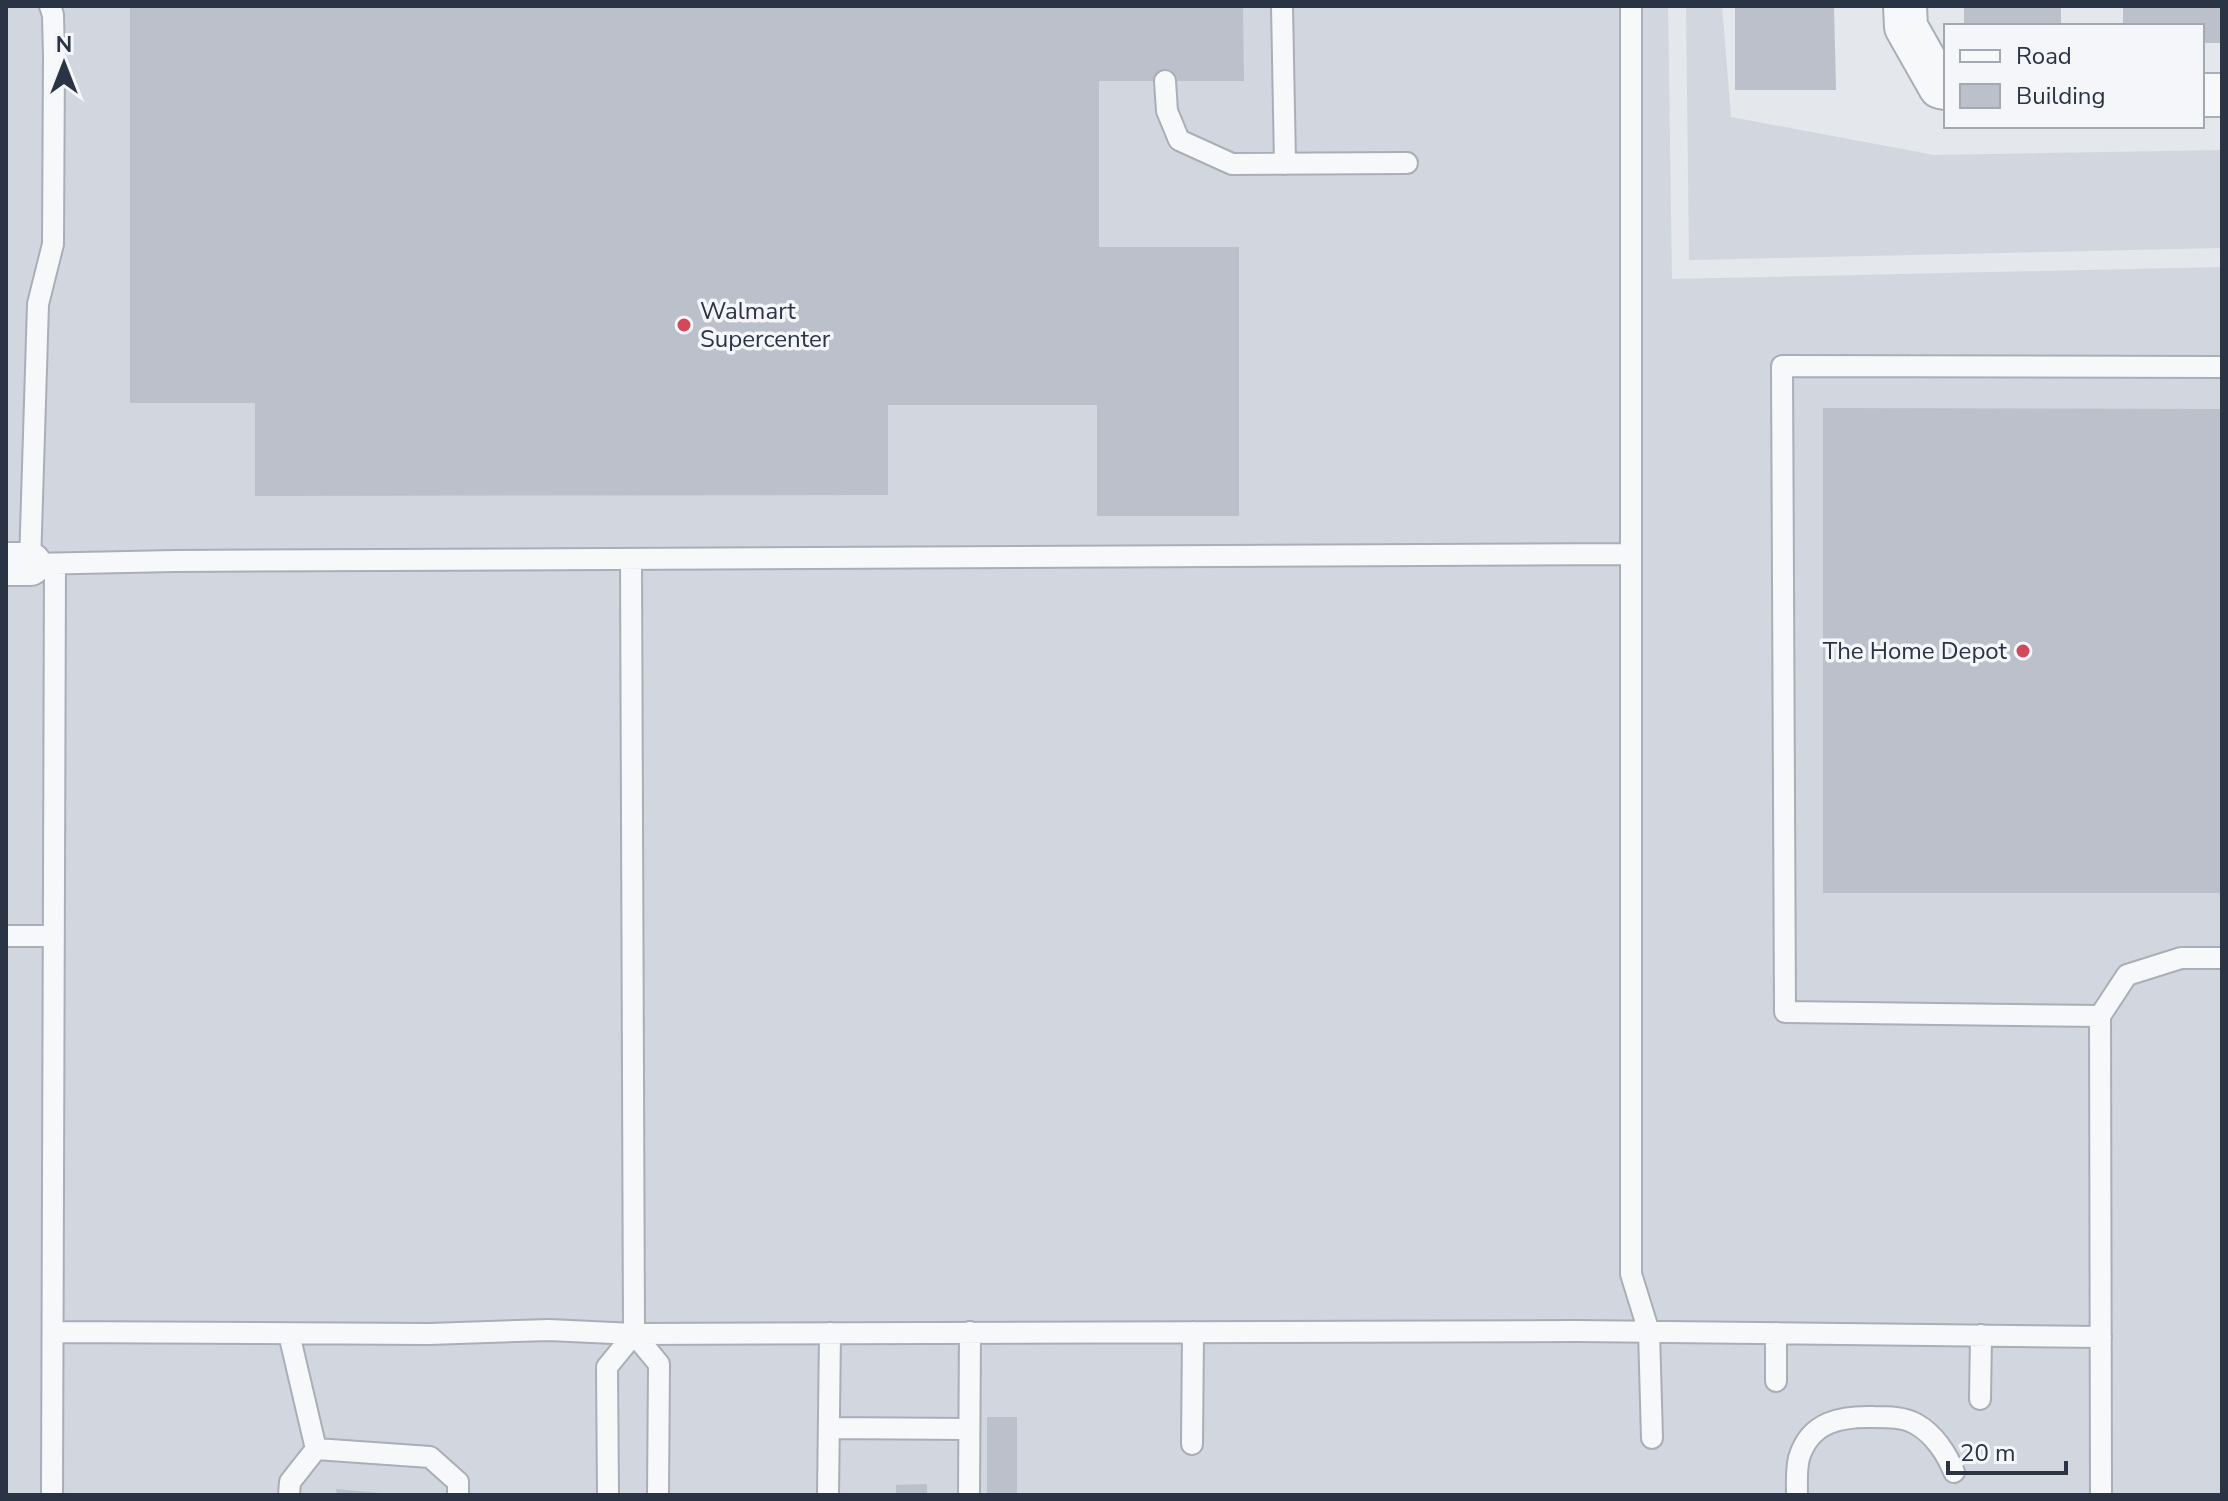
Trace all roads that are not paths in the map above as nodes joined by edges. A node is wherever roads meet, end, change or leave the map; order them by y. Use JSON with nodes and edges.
{"nodes":[{"id":1,"x":50,"y":6,"type":"edge"},
{"id":2,"x":1282,"y":6,"type":"edge"},
{"id":3,"x":1631,"y":6,"type":"edge"},
{"id":4,"x":1905,"y":6,"type":"edge"},
{"id":5,"x":1165,"y":81,"type":"dead end"},
{"id":6,"x":1944,"y":88,"type":"edge"},
{"id":7,"x":1407,"y":163,"type":"dead end"},
{"id":8,"x":1285,"y":164,"type":"junction"},
{"id":9,"x":2222,"y":367,"type":"edge"},
{"id":10,"x":1631,"y":554,"type":"junction"},
{"id":11,"x":631,"y":559,"type":"junction"},
{"id":12,"x":30,"y":564,"type":"edge"},
{"id":13,"x":6,"y":936,"type":"edge"},
{"id":14,"x":54,"y":936,"type":"junction"},
{"id":15,"x":2222,"y":958,"type":"edge"},
{"id":16,"x":2100,"y":1016,"type":"junction"},
{"id":17,"x":53,"y":1332,"type":"junction"},
{"id":18,"x":970,"y":1332,"type":"junction"},
{"id":19,"x":1193,"y":1332,"type":"junction"},
{"id":20,"x":1649,"y":1332,"type":"junction"},
{"id":21,"x":830,"y":1333,"type":"junction"},
{"id":22,"x":1776,"y":1333,"type":"junction"},
{"id":23,"x":289,"y":1334,"type":"junction"},
{"id":24,"x":634,"y":1334,"type":"junction"},
{"id":25,"x":1981,"y":1335,"type":"junction"},
{"id":26,"x":2101,"y":1337,"type":"junction"},
{"id":27,"x":1776,"y":1381,"type":"dead end"},
{"id":28,"x":1980,"y":1399,"type":"dead end"},
{"id":29,"x":829,"y":1428,"type":"junction"},
{"id":30,"x":969,"y":1429,"type":"junction"},
{"id":31,"x":1652,"y":1438,"type":"dead end"},
{"id":32,"x":1192,"y":1444,"type":"dead end"},
{"id":33,"x":316,"y":1449,"type":"junction"},
{"id":34,"x":1954,"y":1472,"type":"dead end"},
{"id":35,"x":52,"y":1495,"type":"edge"},
{"id":36,"x":289,"y":1495,"type":"edge"},
{"id":37,"x":458,"y":1495,"type":"edge"},
{"id":38,"x":608,"y":1495,"type":"edge"},
{"id":39,"x":658,"y":1495,"type":"edge"},
{"id":40,"x":828,"y":1495,"type":"edge"},
{"id":41,"x":969,"y":1495,"type":"edge"},
{"id":42,"x":1797,"y":1495,"type":"edge"},
{"id":43,"x":2101,"y":1495,"type":"edge"}],
"edges":[{"from":1,"to":12,"type":"lane"},
{"from":2,"to":8,"type":"lane"},
{"from":3,"to":10,"type":"lane"},
{"from":4,"to":6,"type":"street"},
{"from":5,"to":8,"type":"lane"},
{"from":7,"to":8,"type":"lane"},
{"from":9,"to":16,"type":"lane"},
{"from":10,"to":11,"type":"lane"},
{"from":10,"to":20,"type":"lane"},
{"from":11,"to":12,"type":"lane"},
{"from":11,"to":24,"type":"lane"},
{"from":12,"to":14,"type":"lane"},
{"from":13,"to":14,"type":"lane"},
{"from":14,"to":17,"type":"lane"},
{"from":15,"to":16,"type":"lane"},
{"from":16,"to":26,"type":"lane"},
{"from":17,"to":23,"type":"lane"},
{"from":17,"to":35,"type":"lane"},
{"from":18,"to":19,"type":"lane"},
{"from":18,"to":21,"type":"lane"},
{"from":18,"to":30,"type":"lane"},
{"from":19,"to":20,"type":"lane"},
{"from":19,"to":32,"type":"lane"},
{"from":20,"to":22,"type":"lane"},
{"from":20,"to":31,"type":"lane"},
{"from":21,"to":24,"type":"lane"},
{"from":21,"to":29,"type":"lane"},
{"from":22,"to":25,"type":"lane"},
{"from":22,"to":27,"type":"lane"},
{"from":23,"to":24,"type":"lane"},
{"from":23,"to":33,"type":"lane"},
{"from":24,"to":38,"type":"lane"},
{"from":24,"to":39,"type":"lane"},
{"from":25,"to":26,"type":"lane"},
{"from":25,"to":28,"type":"lane"},
{"from":26,"to":43,"type":"lane"},
{"from":29,"to":30,"type":"lane"},
{"from":29,"to":40,"type":"lane"},
{"from":30,"to":41,"type":"lane"},
{"from":33,"to":36,"type":"lane"},
{"from":33,"to":37,"type":"lane"},
{"from":34,"to":42,"type":"lane"}]}
